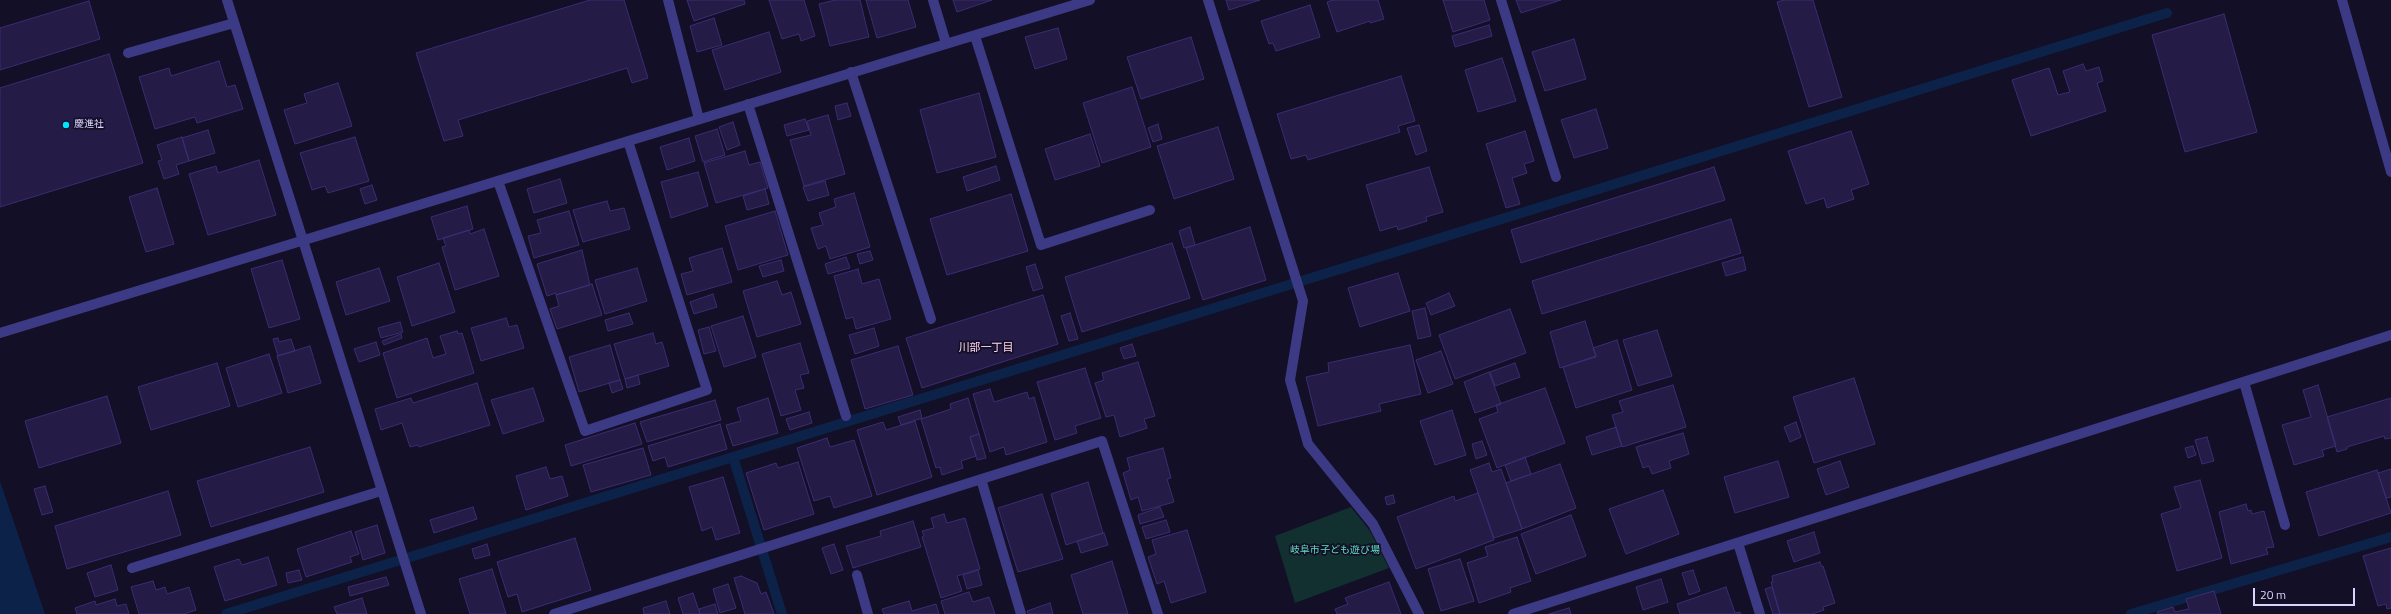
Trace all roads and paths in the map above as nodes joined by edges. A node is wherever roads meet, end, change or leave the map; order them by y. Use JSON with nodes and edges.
{"nodes":[{"id":1,"x":227,"y":0,"type":"edge"},
{"id":2,"x":668,"y":0,"type":"edge"},
{"id":3,"x":933,"y":0,"type":"edge"},
{"id":4,"x":1090,"y":0,"type":"edge"},
{"id":5,"x":1208,"y":0,"type":"edge"},
{"id":6,"x":1501,"y":0,"type":"edge"},
{"id":7,"x":2342,"y":0,"type":"edge"},
{"id":8,"x":234,"y":23,"type":"junction"},
{"id":9,"x":975,"y":36,"type":"junction"},
{"id":10,"x":946,"y":43,"type":"junction"},
{"id":11,"x":128,"y":53,"type":"dead end"},
{"id":12,"x":851,"y":72,"type":"junction"},
{"id":13,"x":748,"y":104,"type":"junction"},
{"id":14,"x":699,"y":120,"type":"junction"},
{"id":15,"x":628,"y":141,"type":"junction"},
{"id":16,"x":2391,"y":172,"type":"edge"},
{"id":17,"x":1556,"y":177,"type":"dead end"},
{"id":18,"x":498,"y":181,"type":"junction"},
{"id":19,"x":1150,"y":210,"type":"dead end"},
{"id":20,"x":304,"y":239,"type":"junction"},
{"id":21,"x":931,"y":319,"type":"dead end"},
{"id":22,"x":0,"y":333,"type":"edge"},
{"id":23,"x":2391,"y":335,"type":"edge"},
{"id":24,"x":2244,"y":382,"type":"junction"},
{"id":25,"x":846,"y":416,"type":"dead end"},
{"id":26,"x":981,"y":479,"type":"junction"},
{"id":27,"x":381,"y":490,"type":"junction"},
{"id":28,"x":2285,"y":525,"type":"dead end"},
{"id":29,"x":1738,"y":543,"type":"junction"},
{"id":30,"x":132,"y":568,"type":"dead end"},
{"id":31,"x":857,"y":575,"type":"dead end"},
{"id":32,"x":421,"y":614,"type":"edge"},
{"id":33,"x":554,"y":614,"type":"edge"},
{"id":34,"x":868,"y":614,"type":"edge"},
{"id":35,"x":1021,"y":614,"type":"edge"},
{"id":36,"x":1158,"y":614,"type":"edge"},
{"id":37,"x":1419,"y":614,"type":"edge"},
{"id":38,"x":1513,"y":614,"type":"edge"},
{"id":39,"x":1760,"y":614,"type":"edge"}],
"edges":[{"from":1,"to":8,"type":"street"},
{"from":2,"to":14,"type":"street"},
{"from":3,"to":10,"type":"street"},
{"from":4,"to":9,"type":"street"},
{"from":5,"to":37,"type":"street"},
{"from":6,"to":17,"type":"street"},
{"from":7,"to":16,"type":"street"},
{"from":8,"to":11,"type":"street"},
{"from":8,"to":20,"type":"street"},
{"from":9,"to":10,"type":"street"},
{"from":9,"to":19,"type":"street"},
{"from":10,"to":12,"type":"street"},
{"from":12,"to":13,"type":"street"},
{"from":12,"to":21,"type":"street"},
{"from":13,"to":14,"type":"street"},
{"from":13,"to":25,"type":"street"},
{"from":14,"to":15,"type":"street"},
{"from":15,"to":18,"type":"street"},
{"from":15,"to":18,"type":"street"},
{"from":18,"to":20,"type":"street"},
{"from":20,"to":22,"type":"street"},
{"from":20,"to":27,"type":"street"},
{"from":23,"to":24,"type":"street"},
{"from":24,"to":28,"type":"street"},
{"from":24,"to":29,"type":"street"},
{"from":26,"to":33,"type":"street"},
{"from":26,"to":35,"type":"street"},
{"from":26,"to":36,"type":"street"},
{"from":27,"to":30,"type":"street"},
{"from":27,"to":32,"type":"street"},
{"from":29,"to":38,"type":"street"},
{"from":29,"to":39,"type":"street"},
{"from":31,"to":34,"type":"street"}]}
